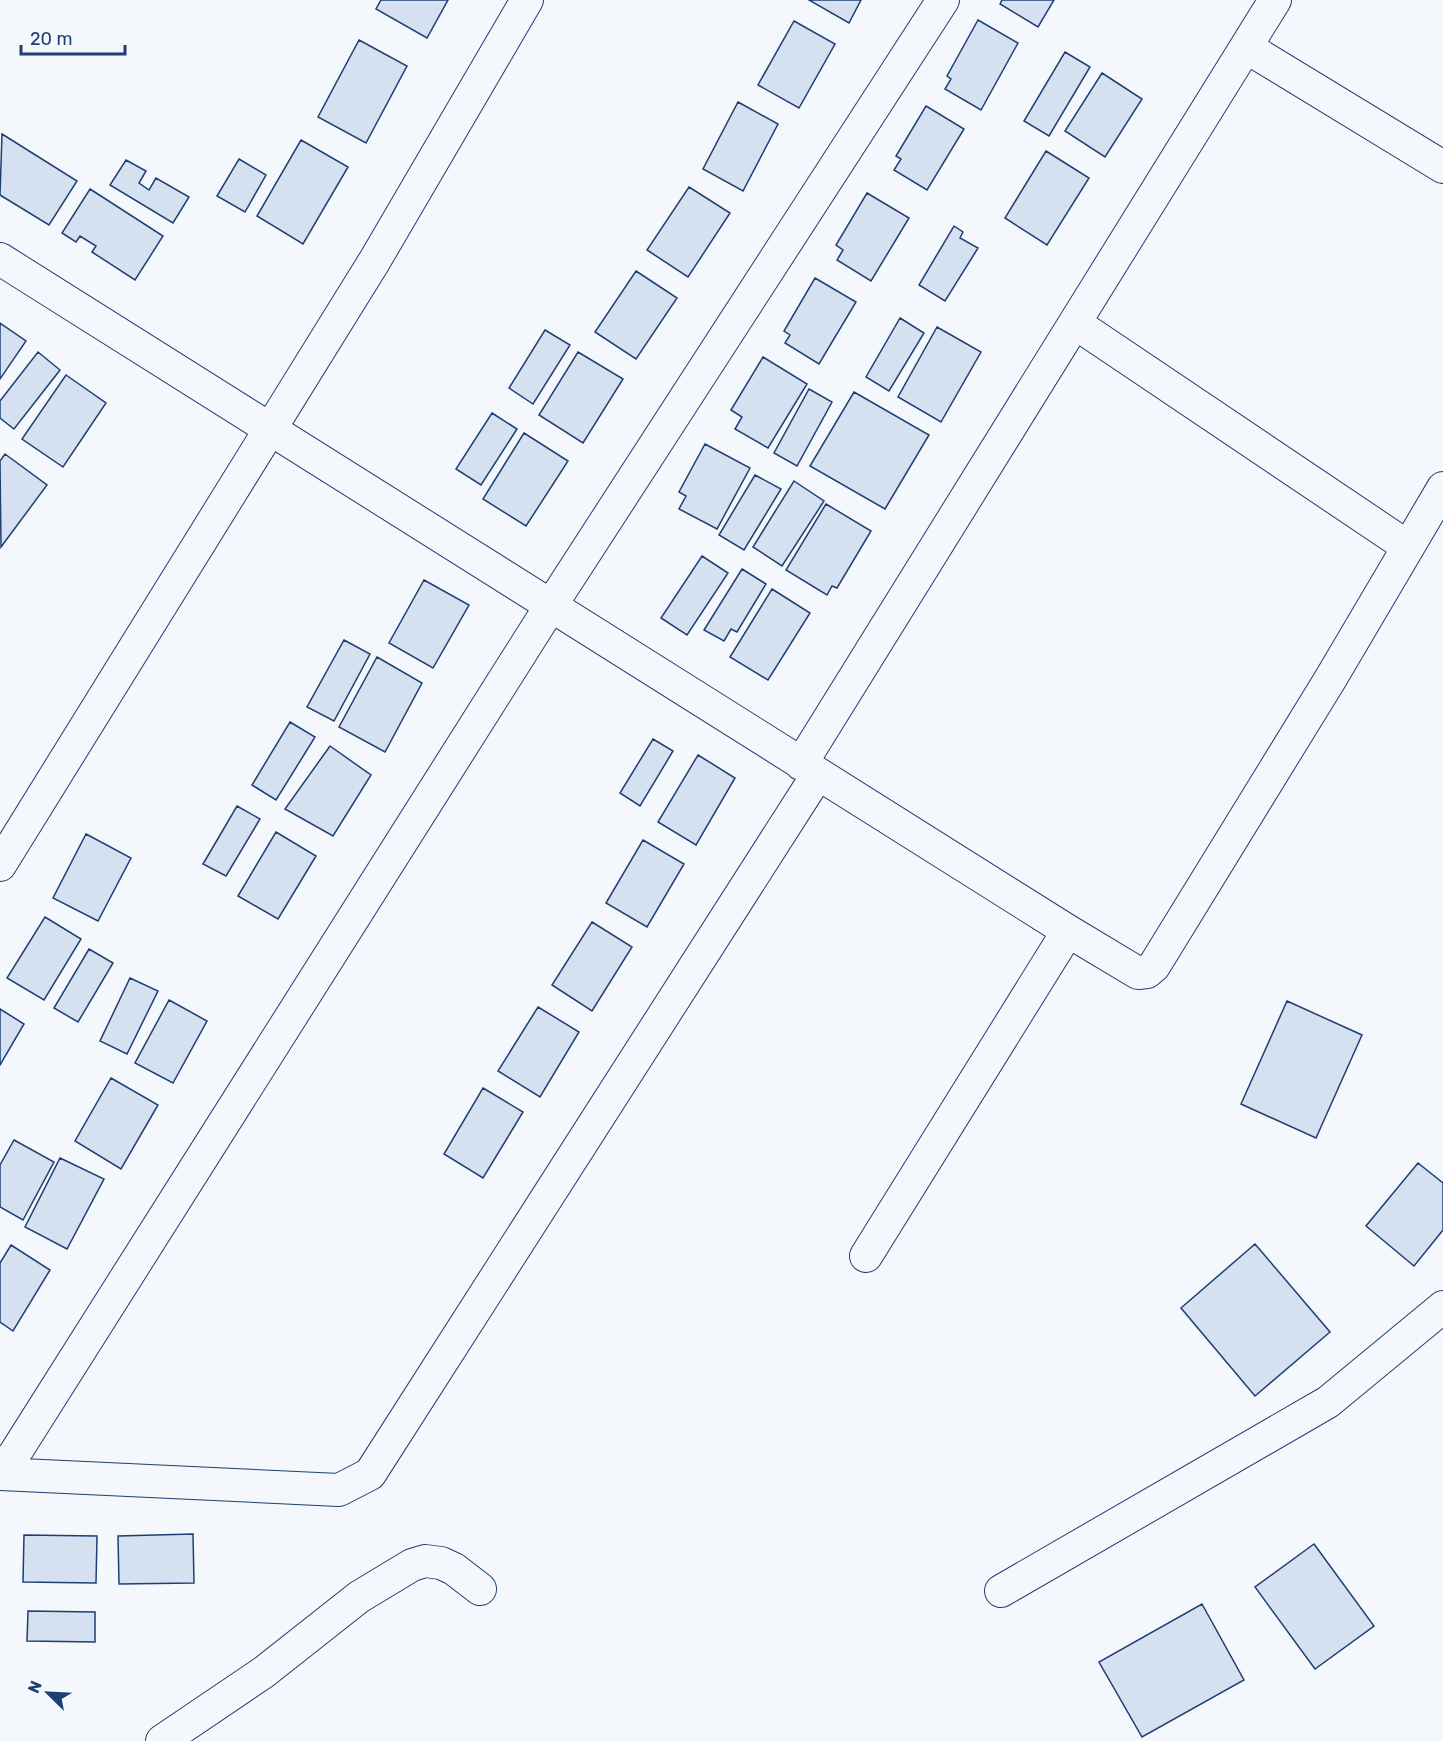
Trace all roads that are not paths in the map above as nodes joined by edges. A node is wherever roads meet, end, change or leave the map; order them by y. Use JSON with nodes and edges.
{"nodes":[{"id":1,"x":527,"y":0,"type":"edge"},
{"id":2,"x":943,"y":0,"type":"edge"},
{"id":3,"x":1275,"y":0,"type":"edge"},
{"id":4,"x":1246,"y":47,"type":"junction"},
{"id":5,"x":1443,"y":167,"type":"edge"},
{"id":6,"x":0,"y":259,"type":"edge"},
{"id":7,"x":1075,"y":323,"type":"junction"},
{"id":8,"x":270,"y":431,"type":"junction"},
{"id":9,"x":1443,"y":488,"type":"edge"},
{"id":10,"x":1408,"y":548,"type":"junction"},
{"id":11,"x":550,"y":606,"type":"junction"},
{"id":12,"x":810,"y":769,"type":"junction"},
{"id":13,"x":0,"y":865,"type":"edge"},
{"id":14,"x":1068,"y":931,"type":"junction"},
{"id":15,"x":866,"y":1256,"type":"dead end"},
{"id":16,"x":1443,"y":1307,"type":"edge"},
{"id":17,"x":0,"y":1472,"type":"edge"},
{"id":18,"x":480,"y":1589,"type":"dead end"},
{"id":19,"x":1001,"y":1591,"type":"dead end"},
{"id":20,"x":162,"y":1741,"type":"edge"}],
"edges":[{"from":1,"to":8,"type":"street"},
{"from":2,"to":11,"type":"street"},
{"from":3,"to":4,"type":"street"},
{"from":4,"to":5,"type":"street"},
{"from":4,"to":7,"type":"street"},
{"from":6,"to":8,"type":"street"},
{"from":7,"to":10,"type":"street"},
{"from":7,"to":12,"type":"street"},
{"from":8,"to":11,"type":"street"},
{"from":8,"to":13,"type":"street"},
{"from":9,"to":10,"type":"street"},
{"from":10,"to":14,"type":"street"},
{"from":11,"to":12,"type":"street"},
{"from":11,"to":17,"type":"street"},
{"from":12,"to":14,"type":"street"},
{"from":12,"to":17,"type":"street"},
{"from":14,"to":15,"type":"street"},
{"from":16,"to":19,"type":"street"},
{"from":18,"to":20,"type":"street"}]}
